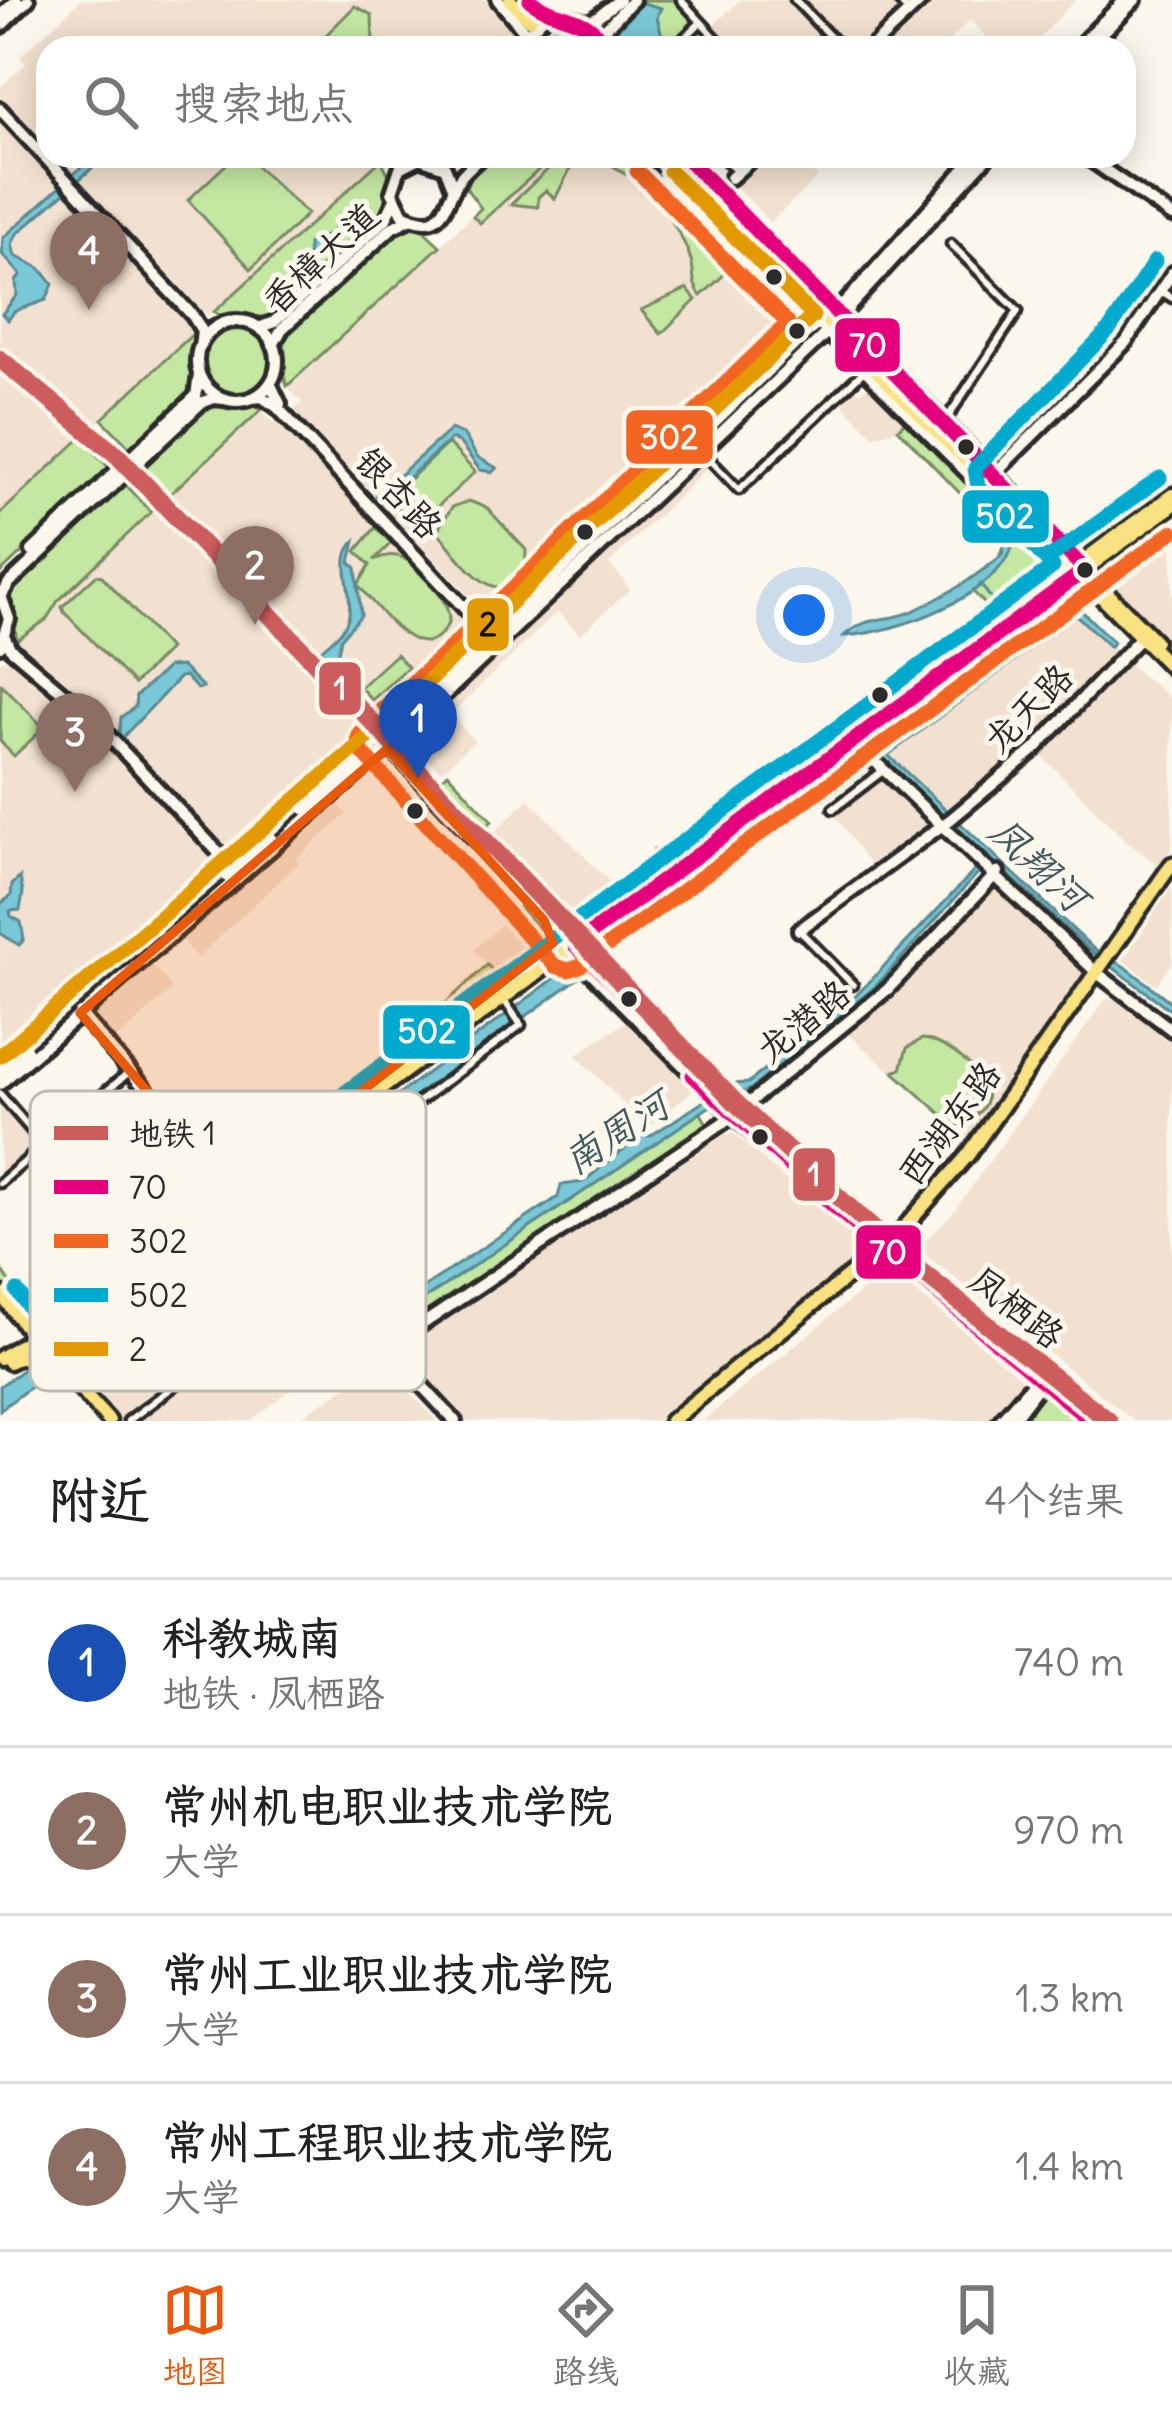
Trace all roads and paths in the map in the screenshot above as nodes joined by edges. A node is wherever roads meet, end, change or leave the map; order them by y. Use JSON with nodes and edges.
{"nodes":[{"id":1,"x":19,"y":0,"type":"edge"},
{"id":2,"x":499,"y":0,"type":"edge"},
{"id":3,"x":510,"y":0,"type":"edge"},
{"id":4,"x":527,"y":0,"type":"edge"},
{"id":5,"x":619,"y":0,"type":"edge"},
{"id":6,"x":633,"y":0,"type":"edge"},
{"id":7,"x":681,"y":0,"type":"edge"},
{"id":8,"x":796,"y":0,"type":"edge"},
{"id":9,"x":898,"y":0,"type":"edge"},
{"id":10,"x":922,"y":0,"type":"edge"},
{"id":11,"x":1125,"y":0,"type":"edge"},
{"id":12,"x":1135,"y":0,"type":"edge"},
{"id":13,"x":909,"y":12,"type":"junction"},
{"id":14,"x":0,"y":18,"type":"edge"},
{"id":15,"x":536,"y":20,"type":"junction"},
{"id":16,"x":701,"y":22,"type":"junction"},
{"id":17,"x":589,"y":23,"type":"junction"},
{"id":18,"x":600,"y":34,"type":"joint"},
{"id":19,"x":529,"y":36,"type":"edge"},
{"id":20,"x":686,"y":36,"type":"edge"},
{"id":21,"x":714,"y":36,"type":"edge"},
{"id":22,"x":830,"y":36,"type":"edge"},
{"id":23,"x":888,"y":36,"type":"edge"},
{"id":24,"x":1089,"y":36,"type":"edge"},
{"id":25,"x":1100,"y":36,"type":"edge"},
{"id":26,"x":0,"y":107,"type":"edge"},
{"id":27,"x":36,"y":144,"type":"edge"},
{"id":28,"x":36,"y":146,"type":"edge"},
{"id":29,"x":57,"y":168,"type":"edge"},
{"id":30,"x":58,"y":168,"type":"edge"},
{"id":31,"x":401,"y":168,"type":"edge"},
{"id":32,"x":446,"y":168,"type":"edge"},
{"id":33,"x":470,"y":168,"type":"edge"},
{"id":34,"x":665,"y":168,"type":"edge"},
{"id":35,"x":675,"y":168,"type":"edge"},
{"id":36,"x":686,"y":168,"type":"edge"},
{"id":37,"x":696,"y":168,"type":"edge"},
{"id":38,"x":730,"y":168,"type":"edge"},
{"id":39,"x":742,"y":168,"type":"edge"},
{"id":40,"x":966,"y":168,"type":"edge"},
{"id":41,"x":977,"y":168,"type":"edge"},
{"id":42,"x":1106,"y":168,"type":"edge"},
{"id":43,"x":734,"y":175,"type":"joint"},
{"id":44,"x":70,"y":182,"type":"junction"},
{"id":45,"x":454,"y":194,"type":"junction"},
{"id":46,"x":394,"y":202,"type":"junction"},
{"id":47,"x":1172,"y":213,"type":"edge"},
{"id":48,"x":411,"y":218,"type":"junction"},
{"id":49,"x":951,"y":244,"type":"dead end"},
{"id":50,"x":1172,"y":273,"type":"edge"},
{"id":51,"x":1166,"y":295,"type":"edge"},
{"id":52,"x":831,"y":322,"type":"junction"},
{"id":53,"x":226,"y":323,"type":"junction"},
{"id":54,"x":259,"y":328,"type":"junction"},
{"id":55,"x":273,"y":345,"type":"junction"},
{"id":56,"x":200,"y":347,"type":"junction"},
{"id":57,"x":873,"y":374,"type":"junction"},
{"id":58,"x":200,"y":375,"type":"junction"},
{"id":59,"x":271,"y":383,"type":"junction"},
{"id":60,"x":252,"y":398,"type":"junction"},
{"id":61,"x":224,"y":399,"type":"junction"},
{"id":62,"x":942,"y":425,"type":"junction"},
{"id":63,"x":700,"y":449,"type":"junction"},
{"id":64,"x":993,"y":475,"type":"junction"},
{"id":65,"x":1172,"y":495,"type":"edge"},
{"id":66,"x":1172,"y":506,"type":"edge"},
{"id":67,"x":1076,"y":568,"type":"junction"},
{"id":68,"x":0,"y":580,"type":"edge"},
{"id":69,"x":1056,"y":586,"type":"junction"},
{"id":70,"x":1,"y":594,"type":"edge"},
{"id":71,"x":1103,"y":594,"type":"junction"},
{"id":72,"x":506,"y":624,"type":"junction"},
{"id":73,"x":1140,"y":638,"type":"junction"},
{"id":74,"x":2,"y":645,"type":"edge"},
{"id":75,"x":483,"y":646,"type":"junction"},
{"id":76,"x":1172,"y":658,"type":"edge"},
{"id":77,"x":1172,"y":668,"type":"edge"},
{"id":78,"x":860,"y":737,"type":"junction"},
{"id":79,"x":385,"y":745,"type":"junction"},
{"id":80,"x":882,"y":766,"type":"junction"},
{"id":81,"x":833,"y":809,"type":"dead end"},
{"id":82,"x":948,"y":820,"type":"junction"},
{"id":83,"x":1172,"y":864,"type":"edge"},
{"id":84,"x":233,"y":872,"type":"junction"},
{"id":85,"x":998,"y":873,"type":"junction"},
{"id":86,"x":1172,"y":875,"type":"edge"},
{"id":87,"x":546,"y":919,"type":"junction"},
{"id":88,"x":591,"y":922,"type":"junction"},
{"id":89,"x":799,"y":929,"type":"joint"},
{"id":90,"x":572,"y":948,"type":"junction"},
{"id":91,"x":541,"y":960,"type":"junction"},
{"id":92,"x":1104,"y":966,"type":"junction"},
{"id":93,"x":853,"y":985,"type":"dead end"},
{"id":94,"x":508,"y":1005,"type":"junction"},
{"id":95,"x":80,"y":1013,"type":"junction"},
{"id":96,"x":1172,"y":1027,"type":"edge"},
{"id":97,"x":132,"y":1070,"type":"junction"},
{"id":98,"x":0,"y":1073,"type":"edge"},
{"id":99,"x":0,"y":1084,"type":"edge"},
{"id":100,"x":107,"y":1091,"type":"edge"},
{"id":101,"x":150,"y":1091,"type":"edge"},
{"id":102,"x":375,"y":1091,"type":"edge"},
{"id":103,"x":388,"y":1091,"type":"edge"},
{"id":104,"x":0,"y":1094,"type":"edge"},
{"id":105,"x":426,"y":1094,"type":"edge"},
{"id":106,"x":737,"y":1113,"type":"junction"},
{"id":107,"x":30,"y":1129,"type":"edge"},
{"id":108,"x":30,"y":1157,"type":"edge"},
{"id":109,"x":0,"y":1183,"type":"edge"},
{"id":110,"x":889,"y":1248,"type":"junction"},
{"id":111,"x":0,"y":1293,"type":"edge"},
{"id":112,"x":0,"y":1304,"type":"edge"},
{"id":113,"x":13,"y":1316,"type":"junction"},
{"id":114,"x":426,"y":1322,"type":"edge"},
{"id":115,"x":30,"y":1326,"type":"edge"},
{"id":116,"x":30,"y":1338,"type":"edge"},
{"id":117,"x":3,"y":1361,"type":"edge"},
{"id":118,"x":1042,"y":1376,"type":"junction"},
{"id":119,"x":426,"y":1390,"type":"edge"},
{"id":120,"x":77,"y":1391,"type":"edge"},
{"id":121,"x":168,"y":1391,"type":"edge"},
{"id":122,"x":418,"y":1391,"type":"edge"},
{"id":123,"x":105,"y":1421,"type":"edge"},
{"id":124,"x":128,"y":1421,"type":"edge"},
{"id":125,"x":446,"y":1421,"type":"edge"},
{"id":126,"x":455,"y":1421,"type":"edge"},
{"id":127,"x":671,"y":1421,"type":"edge"},
{"id":128,"x":684,"y":1421,"type":"edge"},
{"id":129,"x":1000,"y":1421,"type":"edge"},
{"id":130,"x":1012,"y":1421,"type":"edge"},
{"id":131,"x":1091,"y":1421,"type":"edge"},
{"id":132,"x":1111,"y":1421,"type":"edge"}],
"edges":[{"from":1,"to":14,"type":"street"},
{"from":2,"to":15,"type":"street"},
{"from":3,"to":15,"type":"main road"},
{"from":4,"to":15,"type":"main road"},
{"from":5,"to":17,"type":"street"},
{"from":6,"to":18,"type":"street"},
{"from":7,"to":16,"type":"street"},
{"from":8,"to":22,"type":"street"},
{"from":9,"to":13,"type":"street"},
{"from":10,"to":13,"type":"street"},
{"from":11,"to":24,"type":"street"},
{"from":12,"to":25,"type":"street"},
{"from":13,"to":23,"type":"street"},
{"from":15,"to":17,"type":"street"},
{"from":15,"to":19,"type":"street"},
{"from":16,"to":20,"type":"street"},
{"from":16,"to":21,"type":"street"},
{"from":17,"to":18,"type":"street"},
{"from":26,"to":27,"type":"street"},
{"from":26,"to":28,"type":"street"},
{"from":29,"to":44,"type":"street"},
{"from":30,"to":44,"type":"street"},
{"from":31,"to":46,"type":"street"},
{"from":32,"to":45,"type":"street"},
{"from":33,"to":45,"type":"street"},
{"from":34,"to":52,"type":"street"},
{"from":35,"to":52,"type":"main road"},
{"from":36,"to":52,"type":"main road"},
{"from":37,"to":52,"type":"street"},
{"from":38,"to":43,"type":"street"},
{"from":39,"to":43,"type":"street"},
{"from":40,"to":52,"type":"street"},
{"from":41,"to":52,"type":"street"},
{"from":42,"to":47,"type":"street"},
{"from":44,"to":53,"type":"street"},
{"from":44,"to":56,"type":"street"},
{"from":45,"to":48,"type":"street"},
{"from":46,"to":48,"type":"street"},
{"from":46,"to":54,"type":"street","name":"香樟大道"},
{"from":48,"to":55,"type":"street","name":"香樟大道"},
{"from":49,"to":62,"type":"street"},
{"from":50,"to":51,"type":"street"},
{"from":51,"to":64,"type":"street"},
{"from":52,"to":57,"type":"main road"},
{"from":52,"to":62,"type":"main road"},
{"from":52,"to":63,"type":"street"},
{"from":52,"to":72,"type":"street"},
{"from":53,"to":54,"type":"street"},
{"from":53,"to":56,"type":"street"},
{"from":54,"to":55,"type":"street"},
{"from":55,"to":59,"type":"street"},
{"from":56,"to":58,"type":"street"},
{"from":57,"to":63,"type":"street"},
{"from":57,"to":67,"type":"main road"},
{"from":58,"to":61,"type":"street"},
{"from":58,"to":68,"type":"street"},
{"from":59,"to":60,"type":"street"},
{"from":59,"to":72,"type":"street","name":"银杏路"},
{"from":60,"to":61,"type":"street"},
{"from":60,"to":75,"type":"street","name":"银杏路"},
{"from":61,"to":70,"type":"street"},
{"from":62,"to":64,"type":"main road"},
{"from":63,"to":79,"type":"street"},
{"from":64,"to":67,"type":"main road"},
{"from":65,"to":67,"type":"main road"},
{"from":66,"to":67,"type":"main road"},
{"from":67,"to":69,"type":"main road"},
{"from":67,"to":69,"type":"street"},
{"from":67,"to":71,"type":"main road"},
{"from":69,"to":78,"type":"main road"},
{"from":70,"to":74,"type":"street"},
{"from":71,"to":73,"type":"main road"},
{"from":71,"to":76,"type":"main road"},
{"from":72,"to":75,"type":"street"},
{"from":73,"to":77,"type":"main road"},
{"from":73,"to":82,"type":"street","name":"龙天路"},
{"from":74,"to":84,"type":"street"},
{"from":75,"to":79,"type":"street"},
{"from":78,"to":80,"type":"street"},
{"from":78,"to":88,"type":"main road"},
{"from":78,"to":90,"type":"main road"},
{"from":79,"to":84,"type":"street"},
{"from":79,"to":87,"type":"street"},
{"from":79,"to":95,"type":"street"},
{"from":80,"to":81,"type":"street"},
{"from":80,"to":82,"type":"street"},
{"from":82,"to":85,"type":"street"},
{"from":82,"to":89,"type":"street","name":"龙天路"},
{"from":83,"to":92,"type":"main road","name":"西湖东路"},
{"from":84,"to":98,"type":"street"},
{"from":85,"to":92,"type":"street"},
{"from":85,"to":106,"type":"street","name":"龙潜路"},
{"from":86,"to":92,"type":"main road","name":"西湖东路"},
{"from":87,"to":88,"type":"main road"},
{"from":87,"to":90,"type":"street"},
{"from":87,"to":91,"type":"main road"},
{"from":88,"to":90,"type":"main road"},
{"from":89,"to":93,"type":"street"},
{"from":90,"to":91,"type":"main road"},
{"from":90,"to":94,"type":"main road"},
{"from":90,"to":106,"type":"street","name":"凤栖路"},
{"from":91,"to":102,"type":"main road"},
{"from":92,"to":96,"type":"street"},
{"from":92,"to":110,"type":"main road","name":"西湖东路"},
{"from":94,"to":103,"type":"main road"},
{"from":94,"to":105,"type":"street"},
{"from":95,"to":97,"type":"street"},
{"from":95,"to":99,"type":"street"},
{"from":97,"to":100,"type":"street"},
{"from":97,"to":101,"type":"street"},
{"from":104,"to":107,"type":"street"},
{"from":106,"to":110,"type":"street","name":"凤栖路"},
{"from":106,"to":114,"type":"street","name":"龙潜路"},
{"from":108,"to":109,"type":"street"},
{"from":110,"to":118,"type":"street","name":"凤栖路"},
{"from":110,"to":127,"type":"main road","name":"西湖东路"},
{"from":110,"to":128,"type":"main road","name":"西湖东路"},
{"from":111,"to":113,"type":"main road"},
{"from":112,"to":113,"type":"main road"},
{"from":113,"to":115,"type":"main road"},
{"from":113,"to":116,"type":"main road"},
{"from":113,"to":117,"type":"main road"},
{"from":118,"to":129,"type":"street"},
{"from":118,"to":130,"type":"street"},
{"from":118,"to":131,"type":"street","name":"凤栖路"},
{"from":118,"to":132,"type":"street","name":"凤栖路"},
{"from":119,"to":126,"type":"street"},
{"from":120,"to":123,"type":"main road"},
{"from":121,"to":124,"type":"street"},
{"from":122,"to":125,"type":"street"}]}
